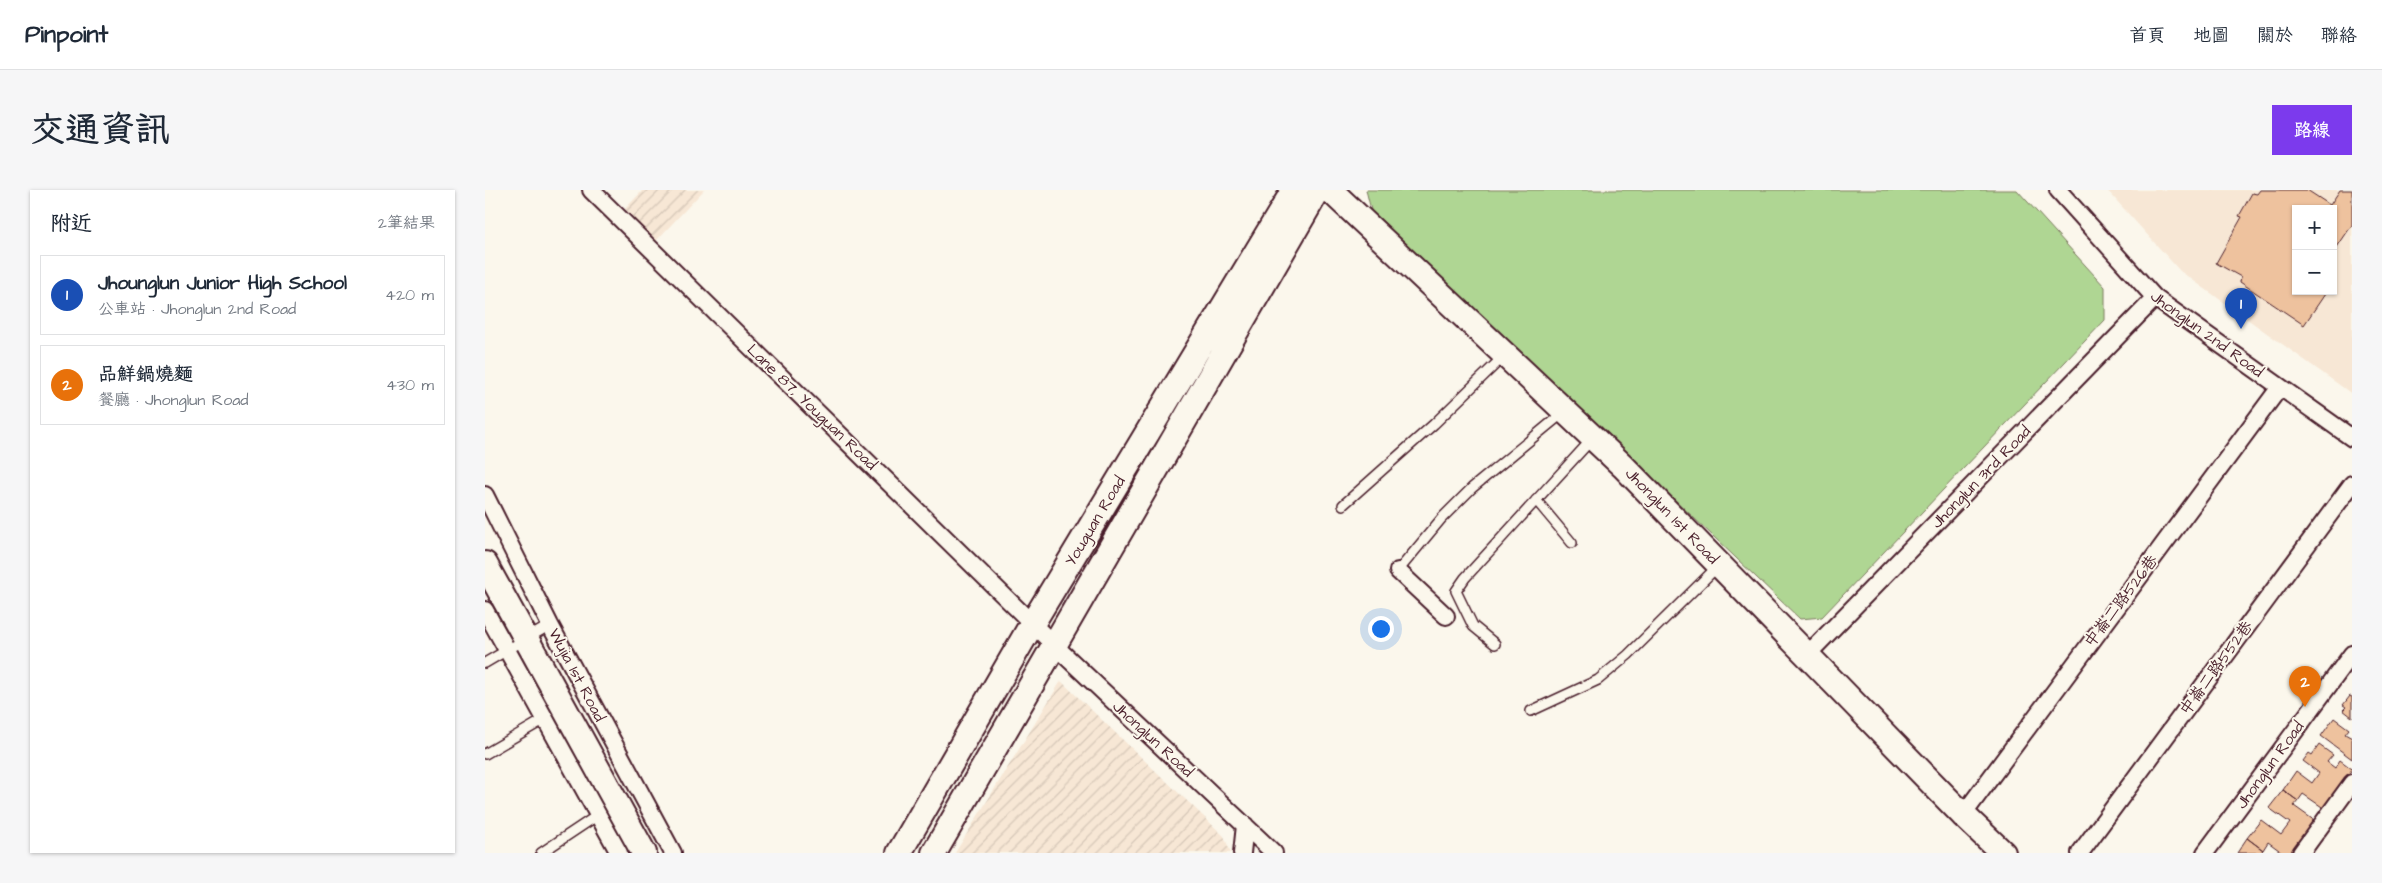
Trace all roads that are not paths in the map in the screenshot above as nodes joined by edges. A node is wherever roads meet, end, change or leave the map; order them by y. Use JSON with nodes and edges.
{"nodes":[{"id":1,"x":591,"y":190,"type":"edge"},
{"id":2,"x":1293,"y":190,"type":"edge"},
{"id":3,"x":1318,"y":190,"type":"edge"},
{"id":4,"x":1330,"y":190,"type":"edge"},
{"id":5,"x":2058,"y":190,"type":"edge"},
{"id":6,"x":2155,"y":298,"type":"junction"},
{"id":7,"x":1505,"y":355,"type":"junction"},
{"id":8,"x":2280,"y":387,"type":"junction"},
{"id":9,"x":1565,"y":411,"type":"junction"},
{"id":10,"x":1593,"y":438,"type":"junction"},
{"id":11,"x":2352,"y":438,"type":"edge"},
{"id":12,"x":2352,"y":484,"type":"edge"},
{"id":13,"x":485,"y":495,"type":"edge"},
{"id":14,"x":1536,"y":500,"type":"junction"},
{"id":15,"x":1343,"y":505,"type":"dead end"},
{"id":16,"x":1572,"y":544,"type":"dead end"},
{"id":17,"x":485,"y":564,"type":"edge"},
{"id":18,"x":1719,"y":565,"type":"junction"},
{"id":19,"x":1398,"y":571,"type":"joint"},
{"id":20,"x":485,"y":610,"type":"edge"},
{"id":21,"x":1446,"y":616,"type":"dead end"},
{"id":22,"x":1033,"y":624,"type":"junction"},
{"id":23,"x":550,"y":625,"type":"junction"},
{"id":24,"x":1495,"y":644,"type":"dead end"},
{"id":25,"x":517,"y":645,"type":"junction"},
{"id":26,"x":1055,"y":646,"type":"junction"},
{"id":27,"x":2352,"y":654,"type":"edge"},
{"id":28,"x":1807,"y":655,"type":"junction"},
{"id":29,"x":485,"y":664,"type":"edge"},
{"id":30,"x":1531,"y":711,"type":"dead end"},
{"id":31,"x":545,"y":719,"type":"junction"},
{"id":32,"x":485,"y":754,"type":"edge"},
{"id":33,"x":2352,"y":783,"type":"edge"},
{"id":34,"x":1963,"y":815,"type":"junction"},
{"id":35,"x":599,"y":816,"type":"junction"},
{"id":36,"x":1245,"y":825,"type":"junction"},
{"id":37,"x":541,"y":853,"type":"edge"},
{"id":38,"x":619,"y":853,"type":"edge"},
{"id":39,"x":644,"y":853,"type":"edge"},
{"id":40,"x":673,"y":853,"type":"edge"},
{"id":41,"x":899,"y":853,"type":"edge"},
{"id":42,"x":934,"y":853,"type":"edge"},
{"id":43,"x":1241,"y":853,"type":"edge"},
{"id":44,"x":1274,"y":853,"type":"edge"},
{"id":45,"x":2003,"y":853,"type":"edge"},
{"id":46,"x":2080,"y":853,"type":"edge"},
{"id":47,"x":2205,"y":853,"type":"edge"},
{"id":48,"x":2301,"y":853,"type":"edge"}],
"edges":[{"from":1,"to":22,"type":"street","name":"Lane 87, Youguan Road"},
{"from":2,"to":22,"type":"street","name":"Youguan Road"},
{"from":3,"to":26,"type":"street","name":"Youguan Road"},
{"from":4,"to":7,"type":"street","name":"Jhonglun 1st Road"},
{"from":5,"to":6,"type":"street","name":"Jhonglun 2nd Road"},
{"from":6,"to":8,"type":"street","name":"Jhonglun 2nd Road"},
{"from":6,"to":28,"type":"street","name":"Jhonglun 3rd Road"},
{"from":7,"to":9,"type":"street","name":"Jhonglun 1st Road"},
{"from":7,"to":15,"type":"lane"},
{"from":8,"to":11,"type":"street","name":"Jhonglun 2nd Road"},
{"from":8,"to":34,"type":"street","name":"中崙二路526巷"},
{"from":9,"to":10,"type":"street","name":"Jhonglun 1st Road"},
{"from":9,"to":19,"type":"lane"},
{"from":10,"to":14,"type":"lane"},
{"from":10,"to":18,"type":"street","name":"Jhonglun 1st Road"},
{"from":12,"to":46,"type":"street","name":"中崙二路552巷"},
{"from":13,"to":23,"type":"street","name":"Wujia 1st Road"},
{"from":14,"to":16,"type":"lane"},
{"from":14,"to":24,"type":"lane"},
{"from":17,"to":25,"type":"street","name":"Wujia 1st Road"},
{"from":18,"to":28,"type":"street","name":"Jhonglun 1st Road"},
{"from":18,"to":30,"type":"lane"},
{"from":19,"to":21,"type":"street"},
{"from":20,"to":25,"type":"street","name":"Wujia 1st Road"},
{"from":22,"to":26,"type":"street","name":"Jhonglun Road"},
{"from":22,"to":41,"type":"street","name":"Youguan Road"},
{"from":23,"to":25,"type":"lane"},
{"from":23,"to":40,"type":"street","name":"Wujia 1st Road"},
{"from":25,"to":29,"type":"lane"},
{"from":25,"to":31,"type":"street","name":"Wujia 1st Road"},
{"from":25,"to":39,"type":"street","name":"Wujia 1st Road"},
{"from":26,"to":36,"type":"street","name":"Jhonglun Road"},
{"from":26,"to":42,"type":"street","name":"Youguan Road"},
{"from":27,"to":47,"type":"street","name":"Jhonglun Road"},
{"from":28,"to":34,"type":"street","name":"Jhonglun 1st Road"},
{"from":31,"to":32,"type":"lane"},
{"from":31,"to":35,"type":"street","name":"Wujia 1st Road"},
{"from":33,"to":48,"type":"street"},
{"from":34,"to":45,"type":"street","name":"Jhonglun 1st Road"},
{"from":35,"to":37,"type":"lane"},
{"from":35,"to":38,"type":"street","name":"Wujia 1st Road"},
{"from":36,"to":43,"type":"street"},
{"from":36,"to":44,"type":"street","name":"Jhonglun Road"}]}
